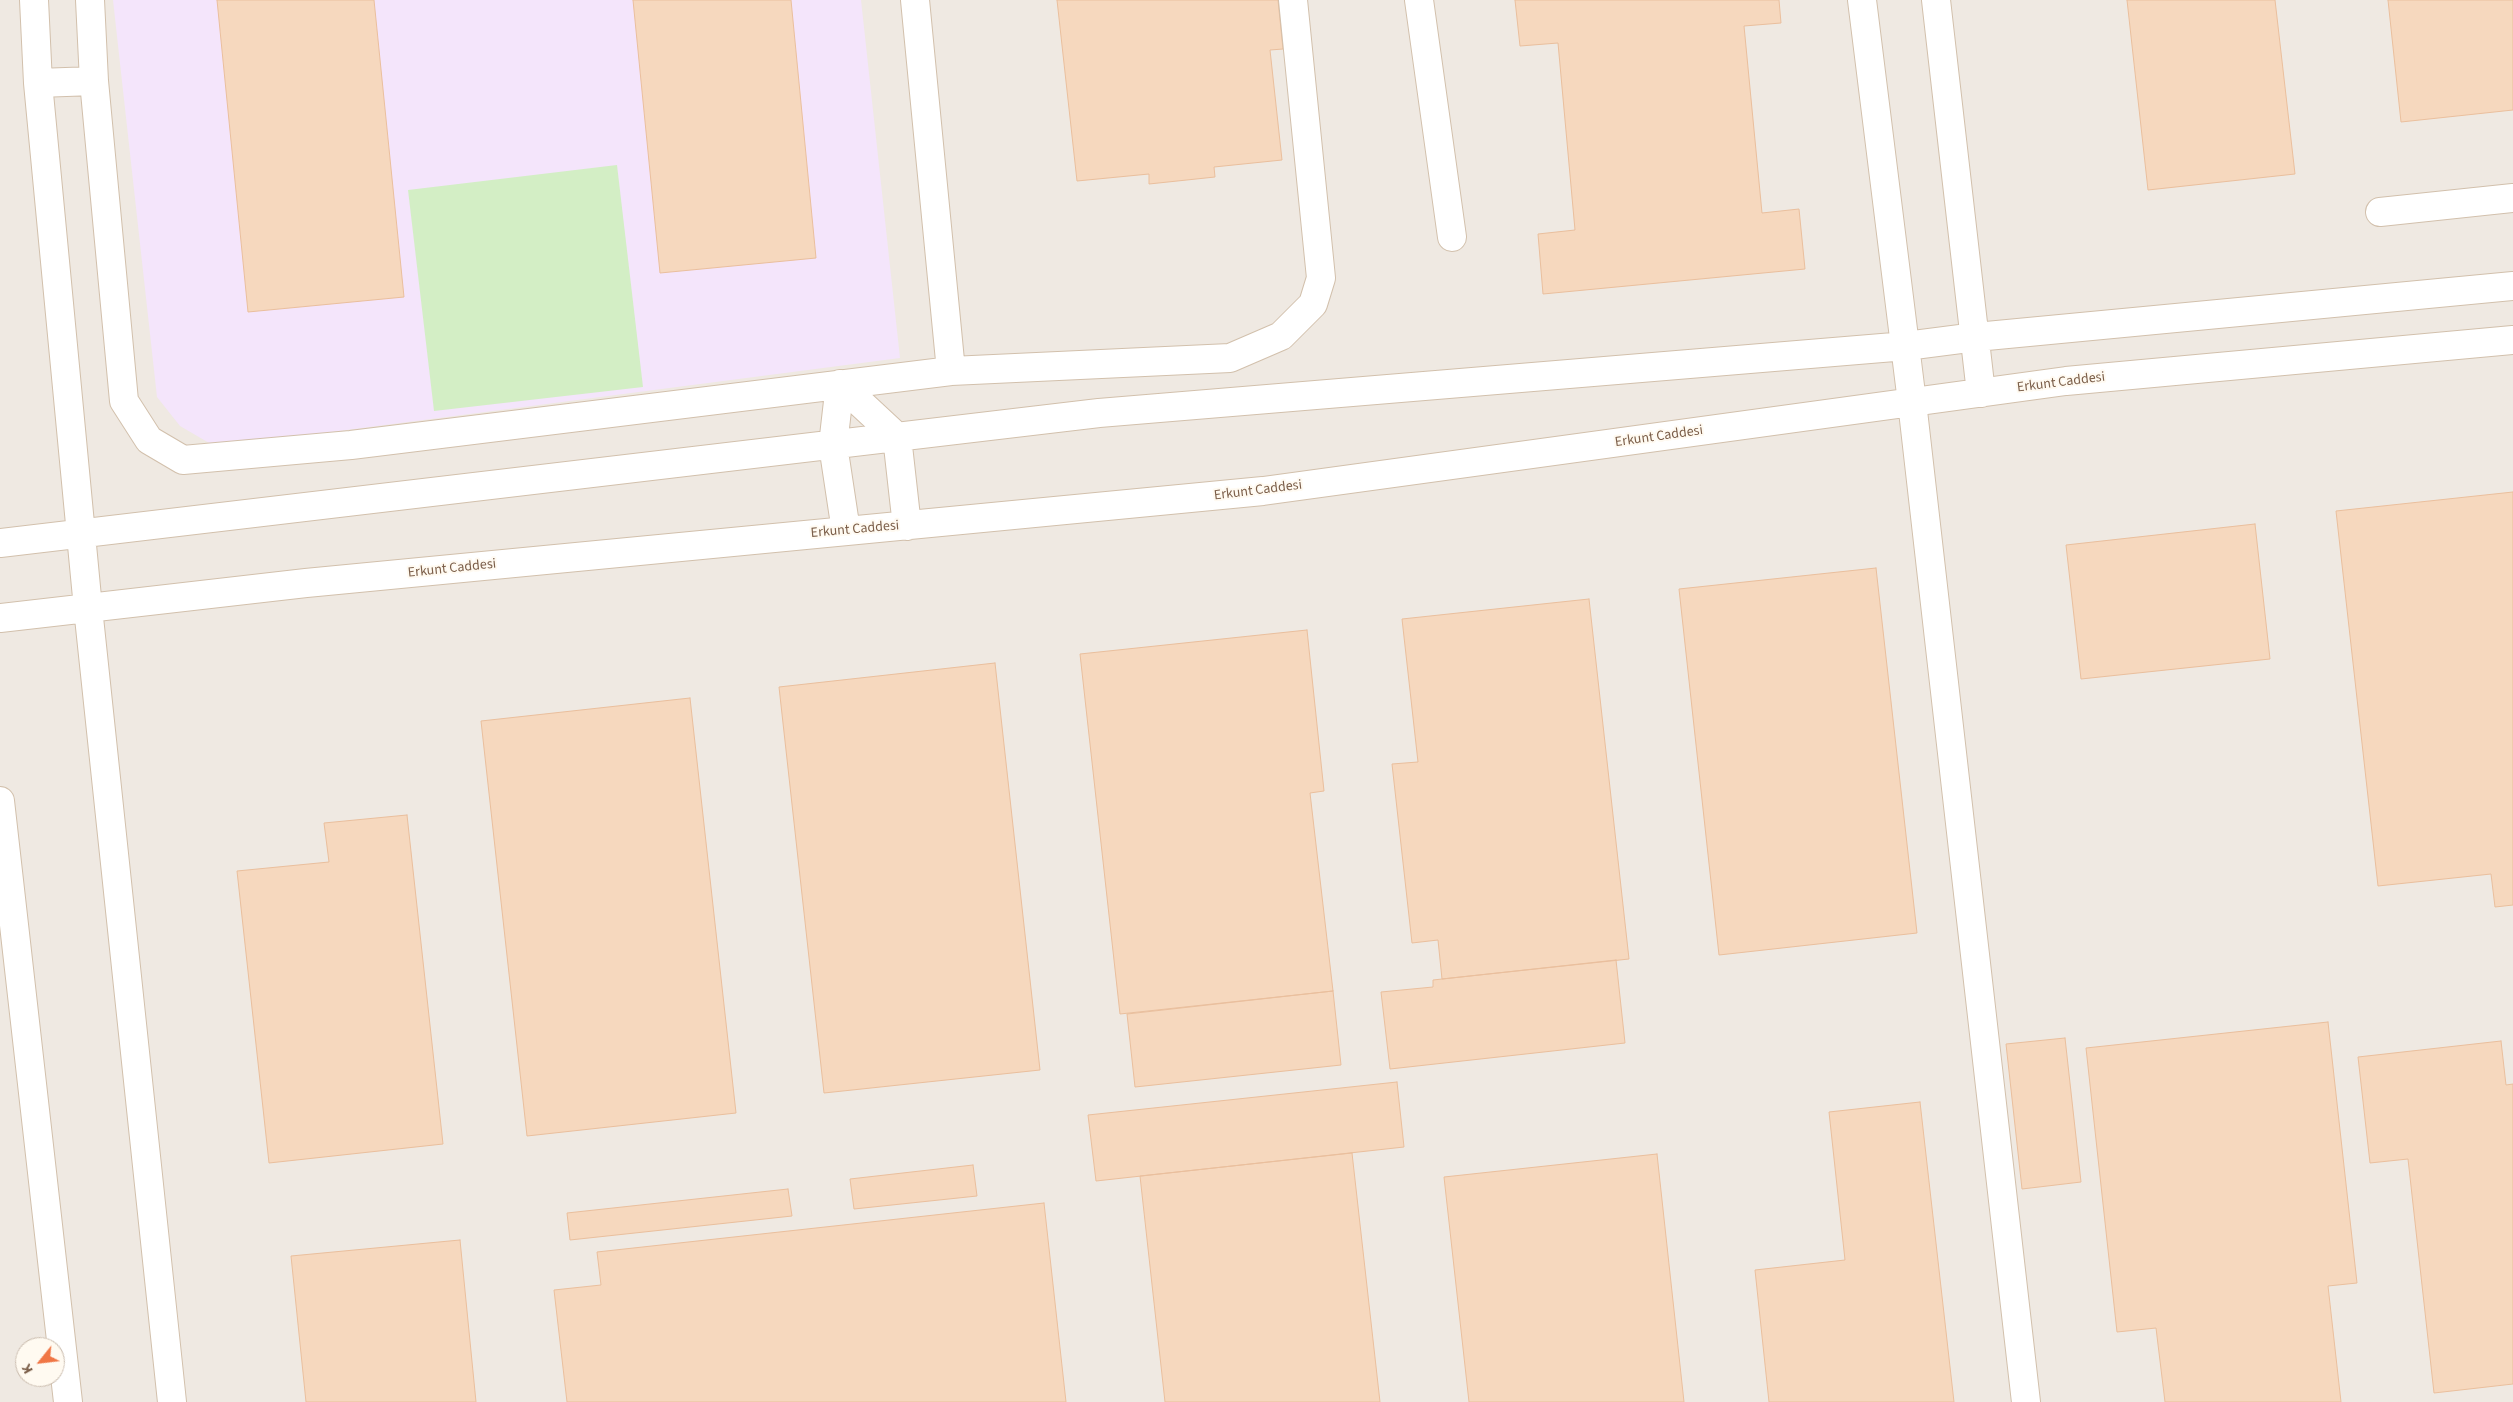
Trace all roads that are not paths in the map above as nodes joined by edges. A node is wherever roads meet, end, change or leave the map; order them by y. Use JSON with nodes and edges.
{"nodes":[{"id":1,"x":34,"y":0,"type":"edge"},
{"id":2,"x":90,"y":0,"type":"edge"},
{"id":3,"x":915,"y":0,"type":"edge"},
{"id":4,"x":1293,"y":0,"type":"edge"},
{"id":5,"x":1419,"y":0,"type":"edge"},
{"id":6,"x":1862,"y":0,"type":"edge"},
{"id":7,"x":1936,"y":0,"type":"edge"},
{"id":8,"x":94,"y":81,"type":"junction"},
{"id":9,"x":38,"y":83,"type":"junction"},
{"id":10,"x":2513,"y":198,"type":"edge"},
{"id":11,"x":2380,"y":212,"type":"dead end"},
{"id":12,"x":1452,"y":237,"type":"dead end"},
{"id":13,"x":2513,"y":286,"type":"edge"},
{"id":14,"x":1976,"y":337,"type":"junction"},
{"id":15,"x":2513,"y":340,"type":"edge"},
{"id":16,"x":1906,"y":346,"type":"junction"},
{"id":17,"x":951,"y":371,"type":"junction"},
{"id":18,"x":840,"y":384,"type":"junction"},
{"id":19,"x":1981,"y":393,"type":"junction"},
{"id":20,"x":1912,"y":402,"type":"junction"},
{"id":21,"x":897,"y":437,"type":"junction"},
{"id":22,"x":833,"y":445,"type":"junction"},
{"id":23,"x":908,"y":526,"type":"junction"},
{"id":24,"x":846,"y":531,"type":"junction"},
{"id":25,"x":81,"y":533,"type":"junction"},
{"id":26,"x":0,"y":543,"type":"edge"},
{"id":27,"x":88,"y":608,"type":"junction"},
{"id":28,"x":0,"y":618,"type":"edge"},
{"id":29,"x":0,"y":801,"type":"edge"},
{"id":30,"x":68,"y":1402,"type":"edge"},
{"id":31,"x":172,"y":1402,"type":"edge"},
{"id":32,"x":2026,"y":1402,"type":"edge"}],
"edges":[{"from":1,"to":9,"type":"street"},
{"from":2,"to":8,"type":"street"},
{"from":3,"to":17,"type":"street"},
{"from":4,"to":17,"type":"street"},
{"from":5,"to":12,"type":"street"},
{"from":6,"to":16,"type":"street"},
{"from":7,"to":14,"type":"street"},
{"from":8,"to":9,"type":"street"},
{"from":8,"to":18,"type":"street"},
{"from":9,"to":25,"type":"street"},
{"from":10,"to":11,"type":"street"},
{"from":13,"to":14,"type":"street"},
{"from":14,"to":16,"type":"street"},
{"from":14,"to":19,"type":"street"},
{"from":15,"to":19,"type":"street","name":"Erkunt Caddesi"},
{"from":16,"to":20,"type":"street"},
{"from":16,"to":21,"type":"street"},
{"from":17,"to":18,"type":"street"},
{"from":18,"to":21,"type":"street"},
{"from":18,"to":22,"type":"street"},
{"from":19,"to":20,"type":"street","name":"Erkunt Caddesi"},
{"from":20,"to":23,"type":"street","name":"Erkunt Caddesi"},
{"from":20,"to":32,"type":"street"},
{"from":21,"to":22,"type":"street"},
{"from":21,"to":23,"type":"street"},
{"from":22,"to":24,"type":"street"},
{"from":22,"to":25,"type":"street"},
{"from":23,"to":24,"type":"street","name":"Erkunt Caddesi"},
{"from":24,"to":27,"type":"street","name":"Erkunt Caddesi"},
{"from":25,"to":26,"type":"street"},
{"from":25,"to":27,"type":"street"},
{"from":27,"to":28,"type":"street","name":"Erkunt Caddesi"},
{"from":27,"to":31,"type":"street"},
{"from":29,"to":30,"type":"street"}]}
